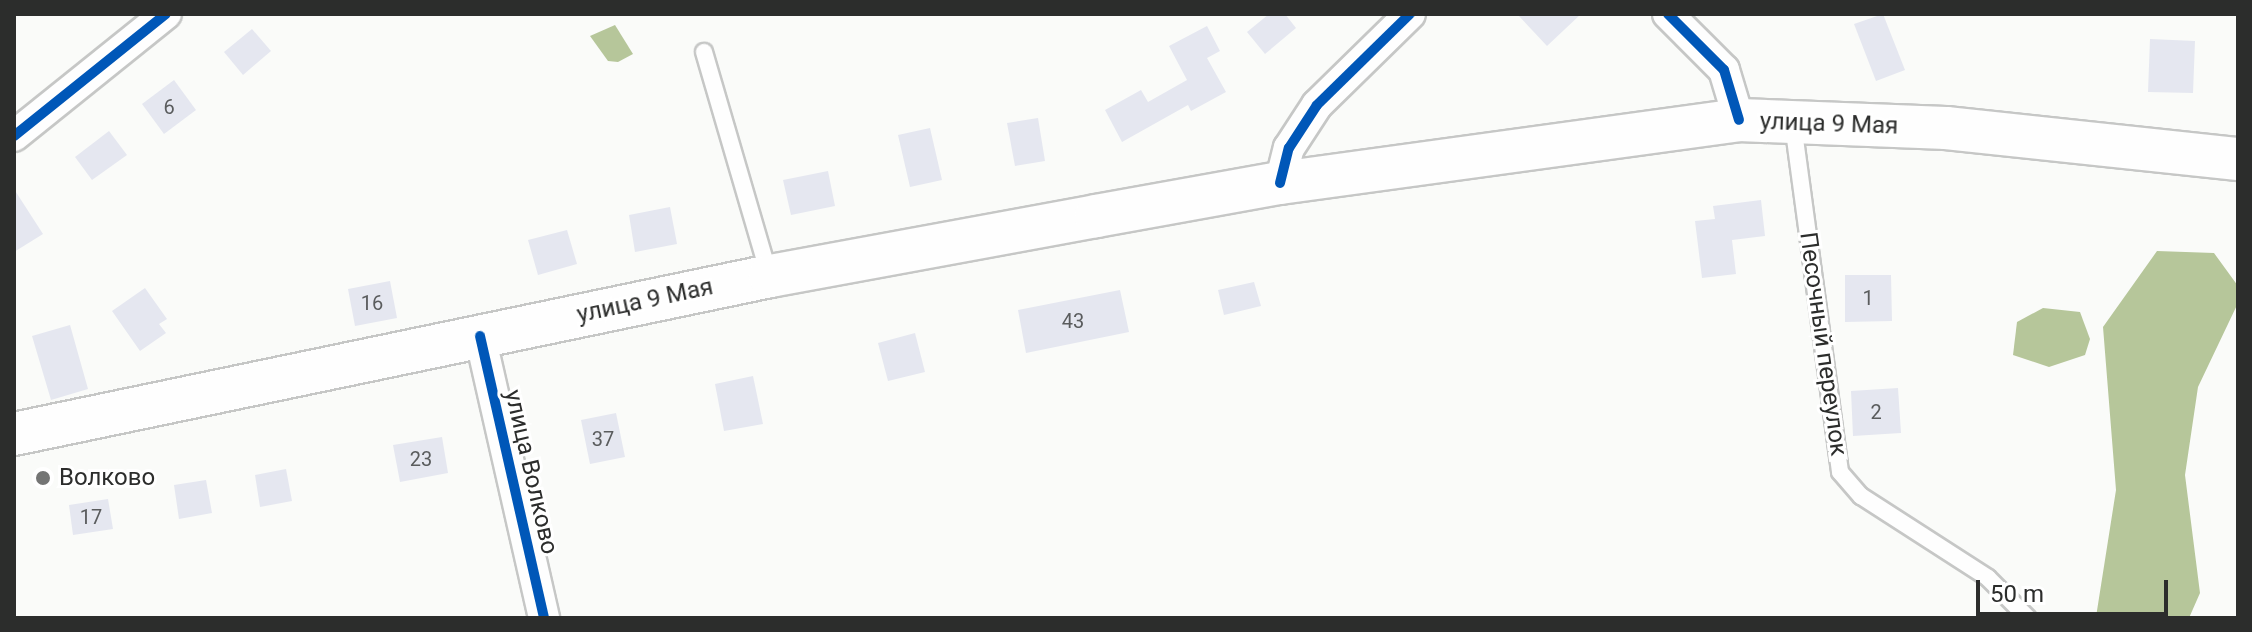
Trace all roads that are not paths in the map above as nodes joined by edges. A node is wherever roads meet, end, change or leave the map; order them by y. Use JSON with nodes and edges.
{"nodes":[{"id":1,"x":166,"y":14,"type":"edge"},
{"id":2,"x":1410,"y":14,"type":"edge"},
{"id":3,"x":1668,"y":14,"type":"edge"},
{"id":4,"x":704,"y":52,"type":"dead end"},
{"id":5,"x":1739,"y":120,"type":"junction"},
{"id":6,"x":1793,"y":122,"type":"junction"},
{"id":7,"x":14,"y":136,"type":"edge"},
{"id":8,"x":2238,"y":159,"type":"edge"},
{"id":9,"x":1280,"y":183,"type":"junction"},
{"id":10,"x":770,"y":276,"type":"junction"},
{"id":11,"x":480,"y":336,"type":"junction"},
{"id":12,"x":14,"y":434,"type":"edge"},
{"id":13,"x":544,"y":618,"type":"edge"},
{"id":14,"x":2028,"y":618,"type":"edge"}],
"edges":[{"from":1,"to":7,"type":"street"},
{"from":2,"to":9,"type":"street"},
{"from":3,"to":5,"type":"street"},
{"from":4,"to":10,"type":"lane"},
{"from":5,"to":6,"type":"main road","name":"улица 9 Мая"},
{"from":5,"to":9,"type":"main road","name":"улица 9 Мая"},
{"from":6,"to":8,"type":"main road","name":"улица 9 Мая"},
{"from":6,"to":14,"type":"lane","name":"Песочный переулок"},
{"from":9,"to":10,"type":"main road","name":"улица 9 Мая"},
{"from":10,"to":11,"type":"main road","name":"улица 9 Мая"},
{"from":11,"to":12,"type":"main road","name":"улица 9 Мая"},
{"from":11,"to":13,"type":"street","name":"улица Волково"}]}
